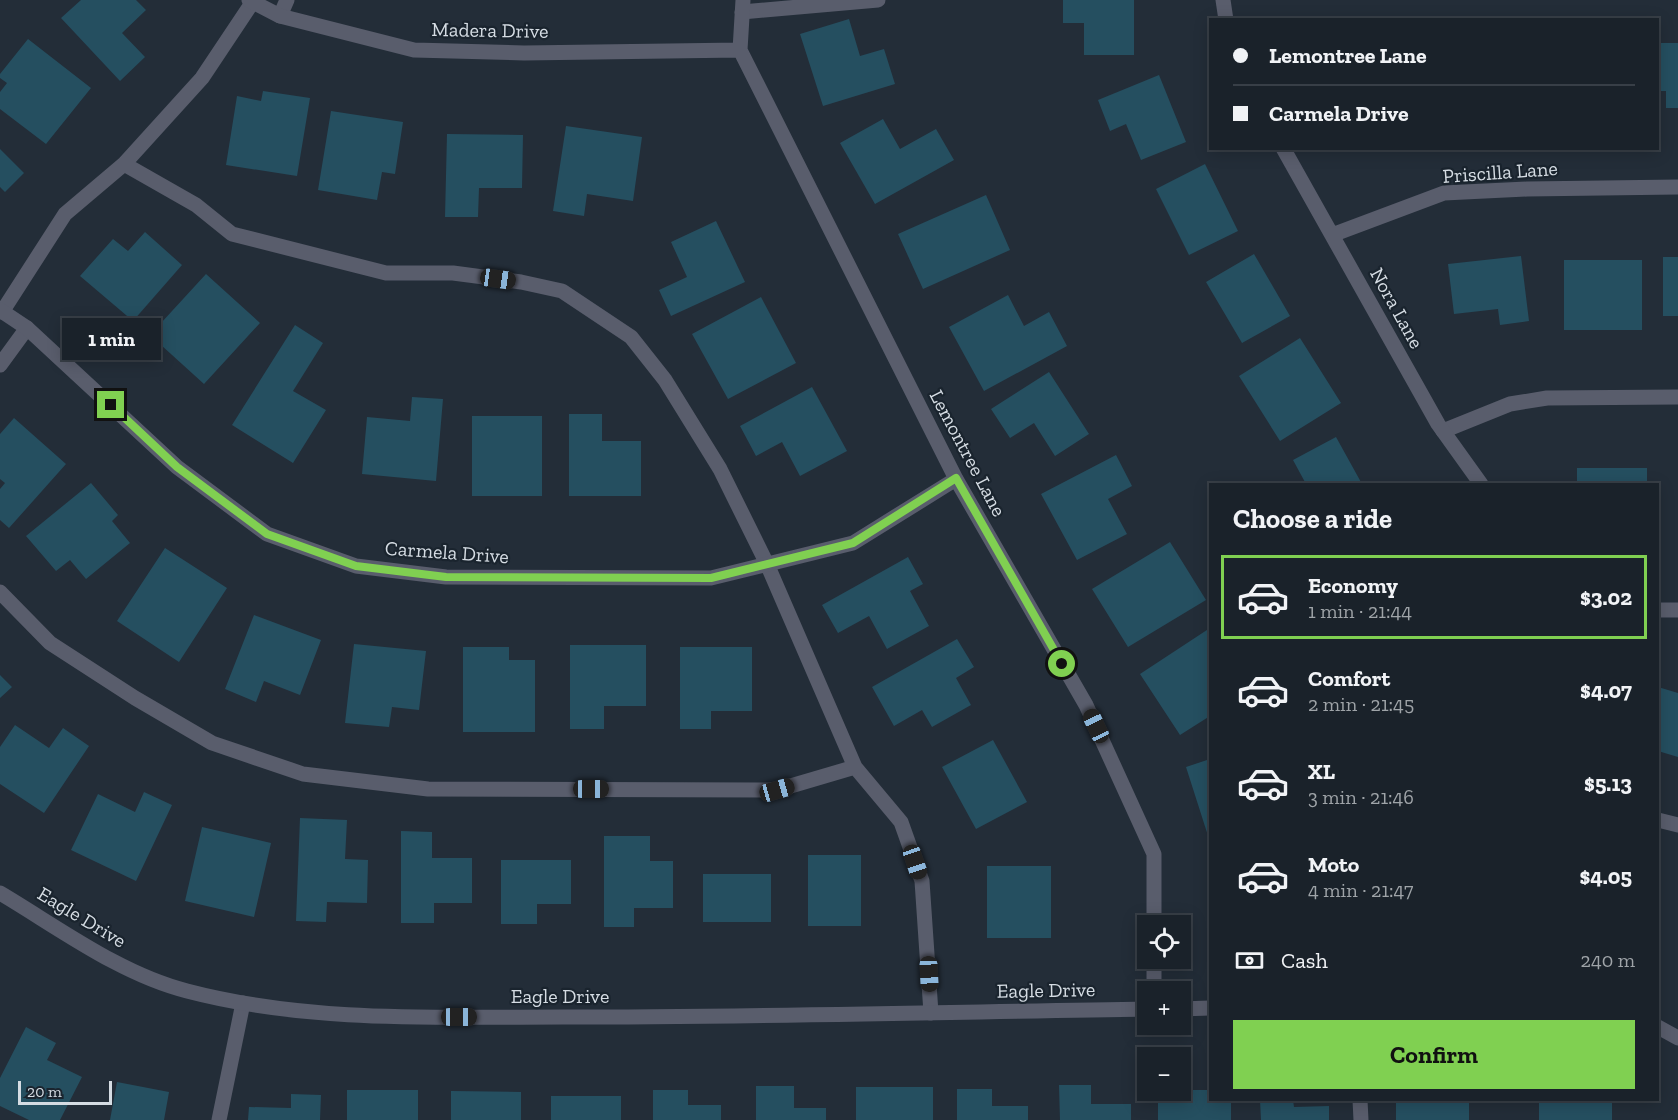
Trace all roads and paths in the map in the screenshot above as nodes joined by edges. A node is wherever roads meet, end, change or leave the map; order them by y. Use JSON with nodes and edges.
{"nodes":[{"id":1,"x":287,"y":0,"type":"edge"},
{"id":2,"x":878,"y":0,"type":"edge"},
{"id":3,"x":1223,"y":0,"type":"edge"},
{"id":4,"x":251,"y":1,"type":"edge"},
{"id":5,"x":742,"y":6,"type":"edge"},
{"id":6,"x":280,"y":16,"type":"junction"},
{"id":7,"x":1226,"y":18,"type":"edge"},
{"id":8,"x":740,"y":51,"type":"junction"},
{"id":9,"x":1284,"y":150,"type":"edge"},
{"id":10,"x":124,"y":164,"type":"junction"},
{"id":11,"x":1678,"y":188,"type":"edge"},
{"id":12,"x":1332,"y":235,"type":"junction"},
{"id":13,"x":1,"y":311,"type":"edge"},
{"id":14,"x":27,"y":328,"type":"junction"},
{"id":15,"x":0,"y":365,"type":"edge"},
{"id":16,"x":1678,"y":397,"type":"edge"},
{"id":17,"x":1443,"y":431,"type":"junction"},
{"id":18,"x":956,"y":478,"type":"junction"},
{"id":19,"x":1480,"y":483,"type":"edge"},
{"id":20,"x":767,"y":564,"type":"junction"},
{"id":21,"x":0,"y":592,"type":"edge"},
{"id":22,"x":1659,"y":610,"type":"edge"},
{"id":23,"x":1678,"y":610,"type":"edge"},
{"id":24,"x":855,"y":767,"type":"junction"},
{"id":25,"x":1659,"y":820,"type":"edge"},
{"id":26,"x":1678,"y":825,"type":"edge"},
{"id":27,"x":0,"y":892,"type":"edge"},
{"id":28,"x":1154,"y":915,"type":"edge"},
{"id":29,"x":243,"y":1003,"type":"junction"},
{"id":30,"x":1209,"y":1008,"type":"edge"},
{"id":31,"x":1137,"y":1009,"type":"edge"},
{"id":32,"x":1191,"y":1009,"type":"edge"},
{"id":33,"x":931,"y":1012,"type":"junction"},
{"id":34,"x":1659,"y":1028,"type":"edge"},
{"id":35,"x":1678,"y":1038,"type":"edge"},
{"id":36,"x":1360,"y":1101,"type":"edge"},
{"id":37,"x":219,"y":1120,"type":"edge"},
{"id":38,"x":1361,"y":1120,"type":"edge"}],
"edges":[{"from":1,"to":6,"type":"street"},
{"from":2,"to":5,"type":"street"},
{"from":3,"to":7,"type":"street"},
{"from":4,"to":6,"type":"street","name":"Madera Drive"},
{"from":4,"to":10,"type":"street"},
{"from":5,"to":8,"type":"street","name":"Lemontree Lane"},
{"from":6,"to":8,"type":"street","name":"Madera Drive"},
{"from":8,"to":18,"type":"street","name":"Lemontree Lane"},
{"from":9,"to":12,"type":"street","name":"Nora Lane"},
{"from":10,"to":13,"type":"street"},
{"from":10,"to":20,"type":"street"},
{"from":11,"to":12,"type":"street","name":"Priscilla Lane"},
{"from":12,"to":17,"type":"street","name":"Nora Lane"},
{"from":13,"to":14,"type":"street","name":"Carmela Drive"},
{"from":14,"to":15,"type":"street"},
{"from":14,"to":20,"type":"street","name":"Carmela Drive"},
{"from":16,"to":17,"type":"street"},
{"from":17,"to":19,"type":"street","name":"Nora Lane"},
{"from":18,"to":20,"type":"street","name":"Carmela Drive"},
{"from":18,"to":28,"type":"street","name":"Lemontree Lane"},
{"from":20,"to":24,"type":"street"},
{"from":21,"to":24,"type":"street"},
{"from":22,"to":23,"type":"street"},
{"from":24,"to":33,"type":"street"},
{"from":25,"to":26,"type":"street"},
{"from":27,"to":29,"type":"street","name":"Eagle Drive"},
{"from":29,"to":33,"type":"street","name":"Eagle Drive"},
{"from":29,"to":37,"type":"street"},
{"from":30,"to":32,"type":"street"},
{"from":31,"to":33,"type":"street","name":"Eagle Drive"},
{"from":34,"to":35,"type":"street"},
{"from":36,"to":38,"type":"street"}]}
